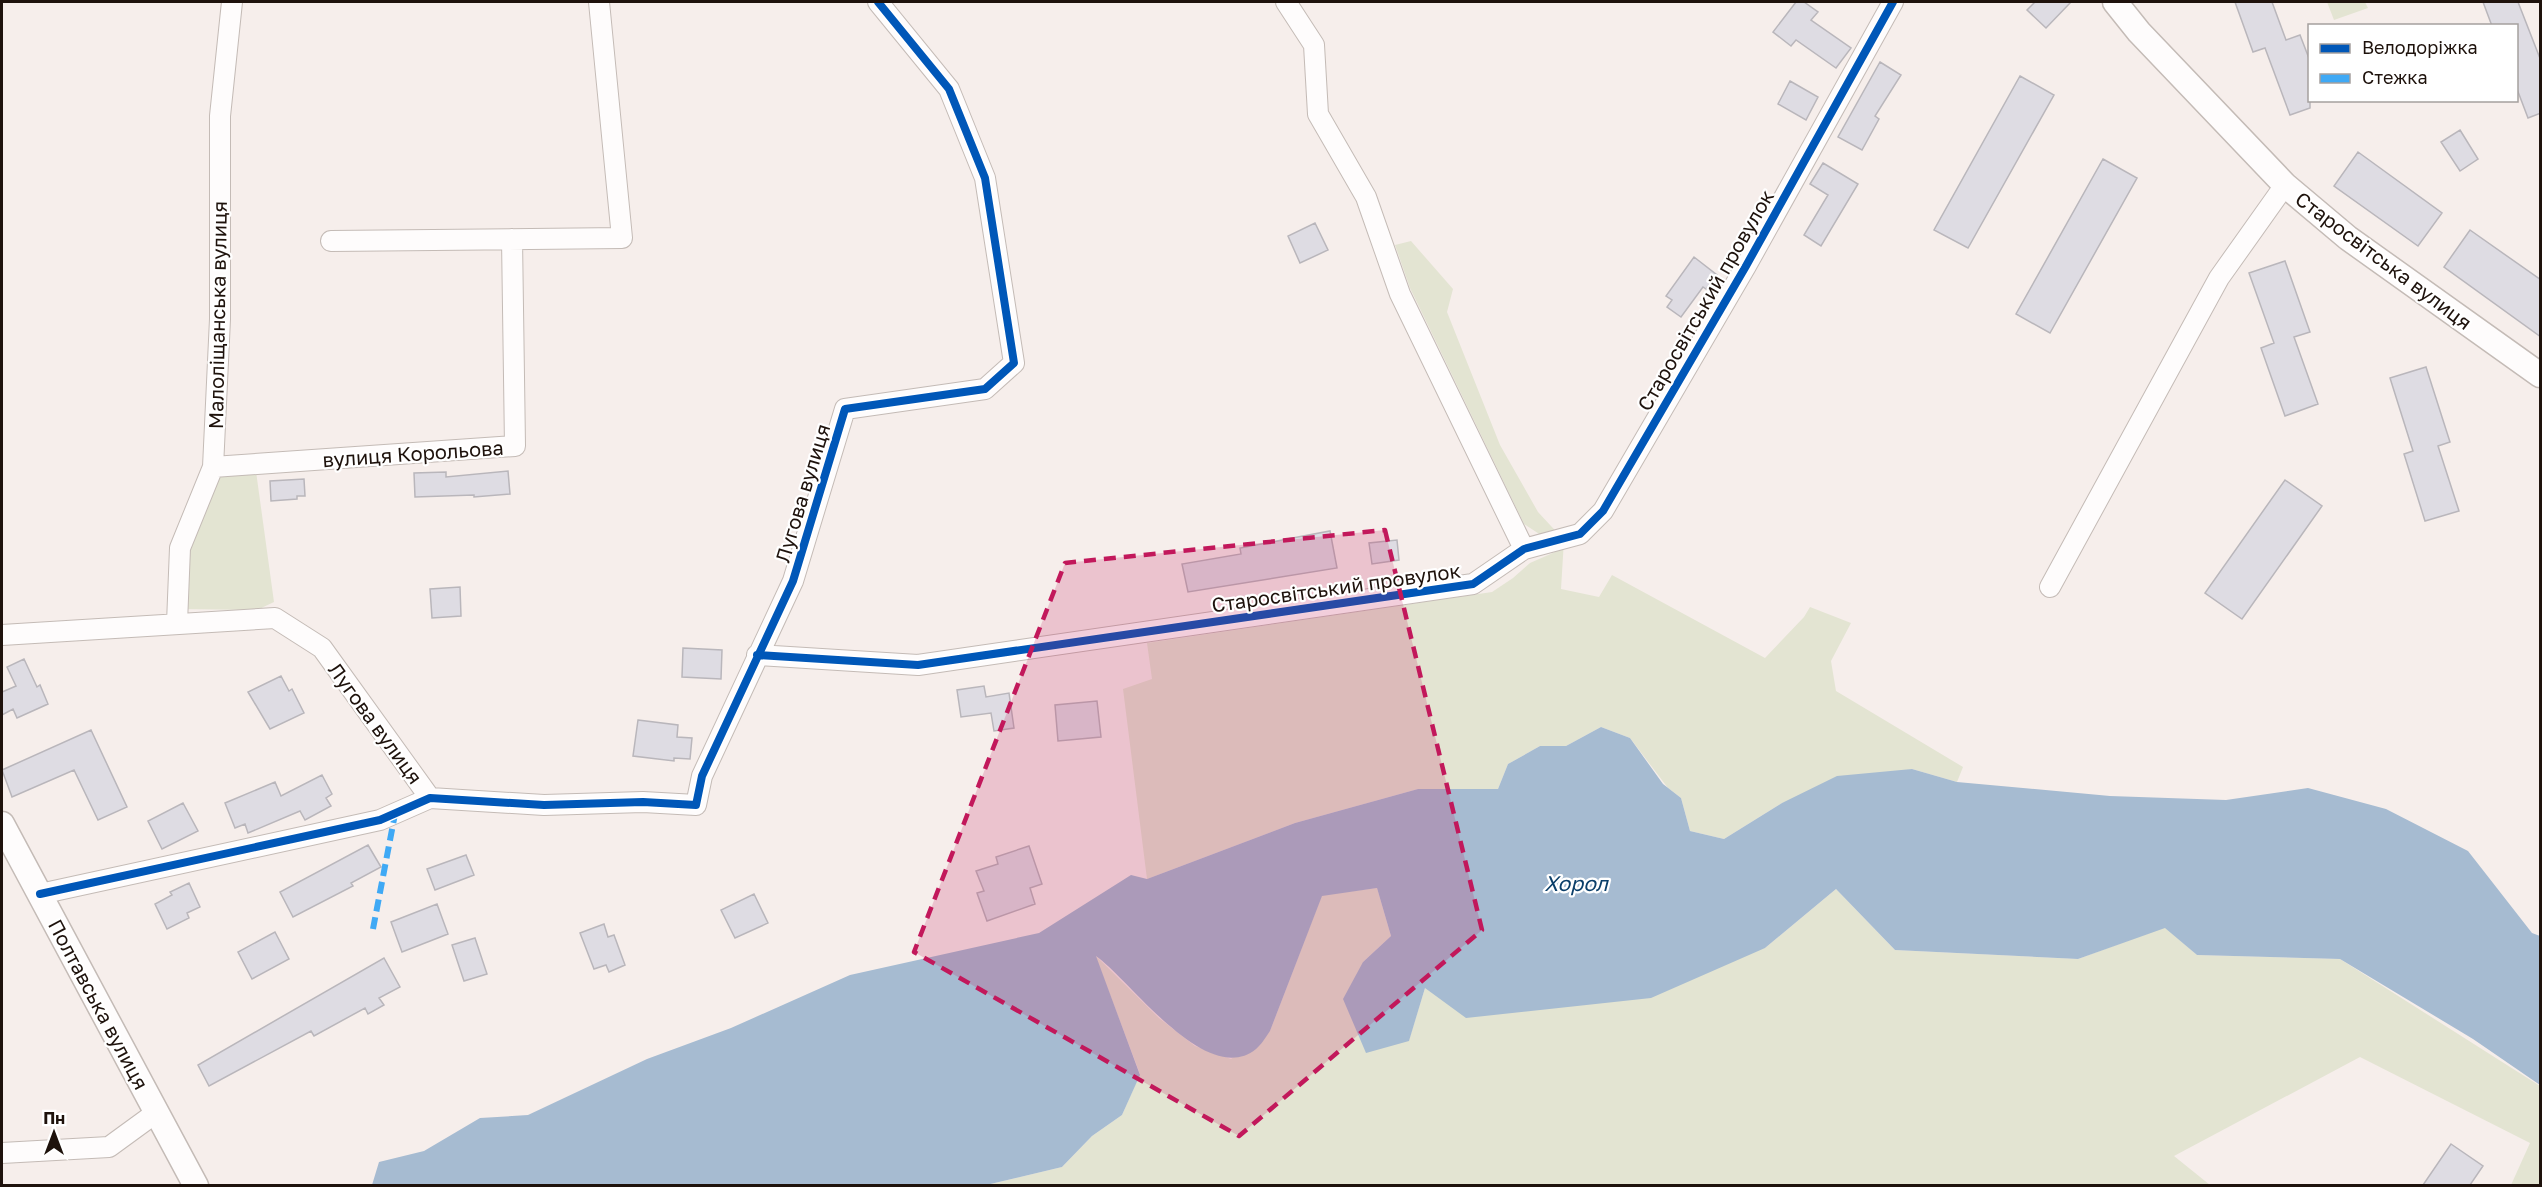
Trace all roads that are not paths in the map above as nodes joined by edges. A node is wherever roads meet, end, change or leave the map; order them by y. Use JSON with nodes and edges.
{"nodes":[{"id":1,"x":231,"y":2,"type":"edge"},
{"id":2,"x":599,"y":2,"type":"edge"},
{"id":3,"x":878,"y":2,"type":"edge"},
{"id":4,"x":1286,"y":2,"type":"edge"},
{"id":5,"x":1893,"y":2,"type":"edge"},
{"id":6,"x":2115,"y":2,"type":"edge"},
{"id":7,"x":2285,"y":185,"type":"junction"},
{"id":8,"x":512,"y":239,"type":"junction"},
{"id":9,"x":331,"y":241,"type":"dead end"},
{"id":10,"x":2541,"y":375,"type":"edge"},
{"id":11,"x":213,"y":467,"type":"junction"},
{"id":12,"x":1524,"y":549,"type":"junction"},
{"id":13,"x":2050,"y":587,"type":"dead end"},
{"id":14,"x":177,"y":623,"type":"junction"},
{"id":15,"x":2,"y":634,"type":"edge"},
{"id":16,"x":756,"y":655,"type":"junction"},
{"id":17,"x":430,"y":798,"type":"junction"},
{"id":18,"x":2,"y":824,"type":"edge"},
{"id":19,"x":40,"y":894,"type":"junction"},
{"id":20,"x":157,"y":1112,"type":"junction"},
{"id":21,"x":2,"y":1153,"type":"edge"},
{"id":22,"x":196,"y":1185,"type":"edge"}],
"edges":[{"from":1,"to":11,"type":"street","name":"Малоліщанська вулиця"},
{"from":2,"to":8,"type":"street"},
{"from":3,"to":16,"type":"street","name":"Лугова вулиця"},
{"from":4,"to":12,"type":"street"},
{"from":5,"to":12,"type":"street","name":"Старосвітський провулок"},
{"from":6,"to":7,"type":"street","name":"Старосвітська вулиця"},
{"from":7,"to":10,"type":"street","name":"Старосвітська вулиця"},
{"from":7,"to":13,"type":"street"},
{"from":8,"to":9,"type":"street"},
{"from":8,"to":11,"type":"street","name":"вулиця Корольова"},
{"from":11,"to":14,"type":"street","name":"Малоліщанська вулиця"},
{"from":12,"to":16,"type":"street","name":"Старосвітський провулок"},
{"from":14,"to":15,"type":"street","name":"Лугова вулиця"},
{"from":14,"to":17,"type":"street","name":"Лугова вулиця"},
{"from":16,"to":17,"type":"street","name":"Лугова вулиця"},
{"from":17,"to":19,"type":"street"},
{"from":18,"to":19,"type":"street","name":"Полтавська вулиця"},
{"from":19,"to":20,"type":"street","name":"Полтавська вулиця"},
{"from":20,"to":21,"type":"street"},
{"from":20,"to":22,"type":"street","name":"Полтавська вулиця"}]}
